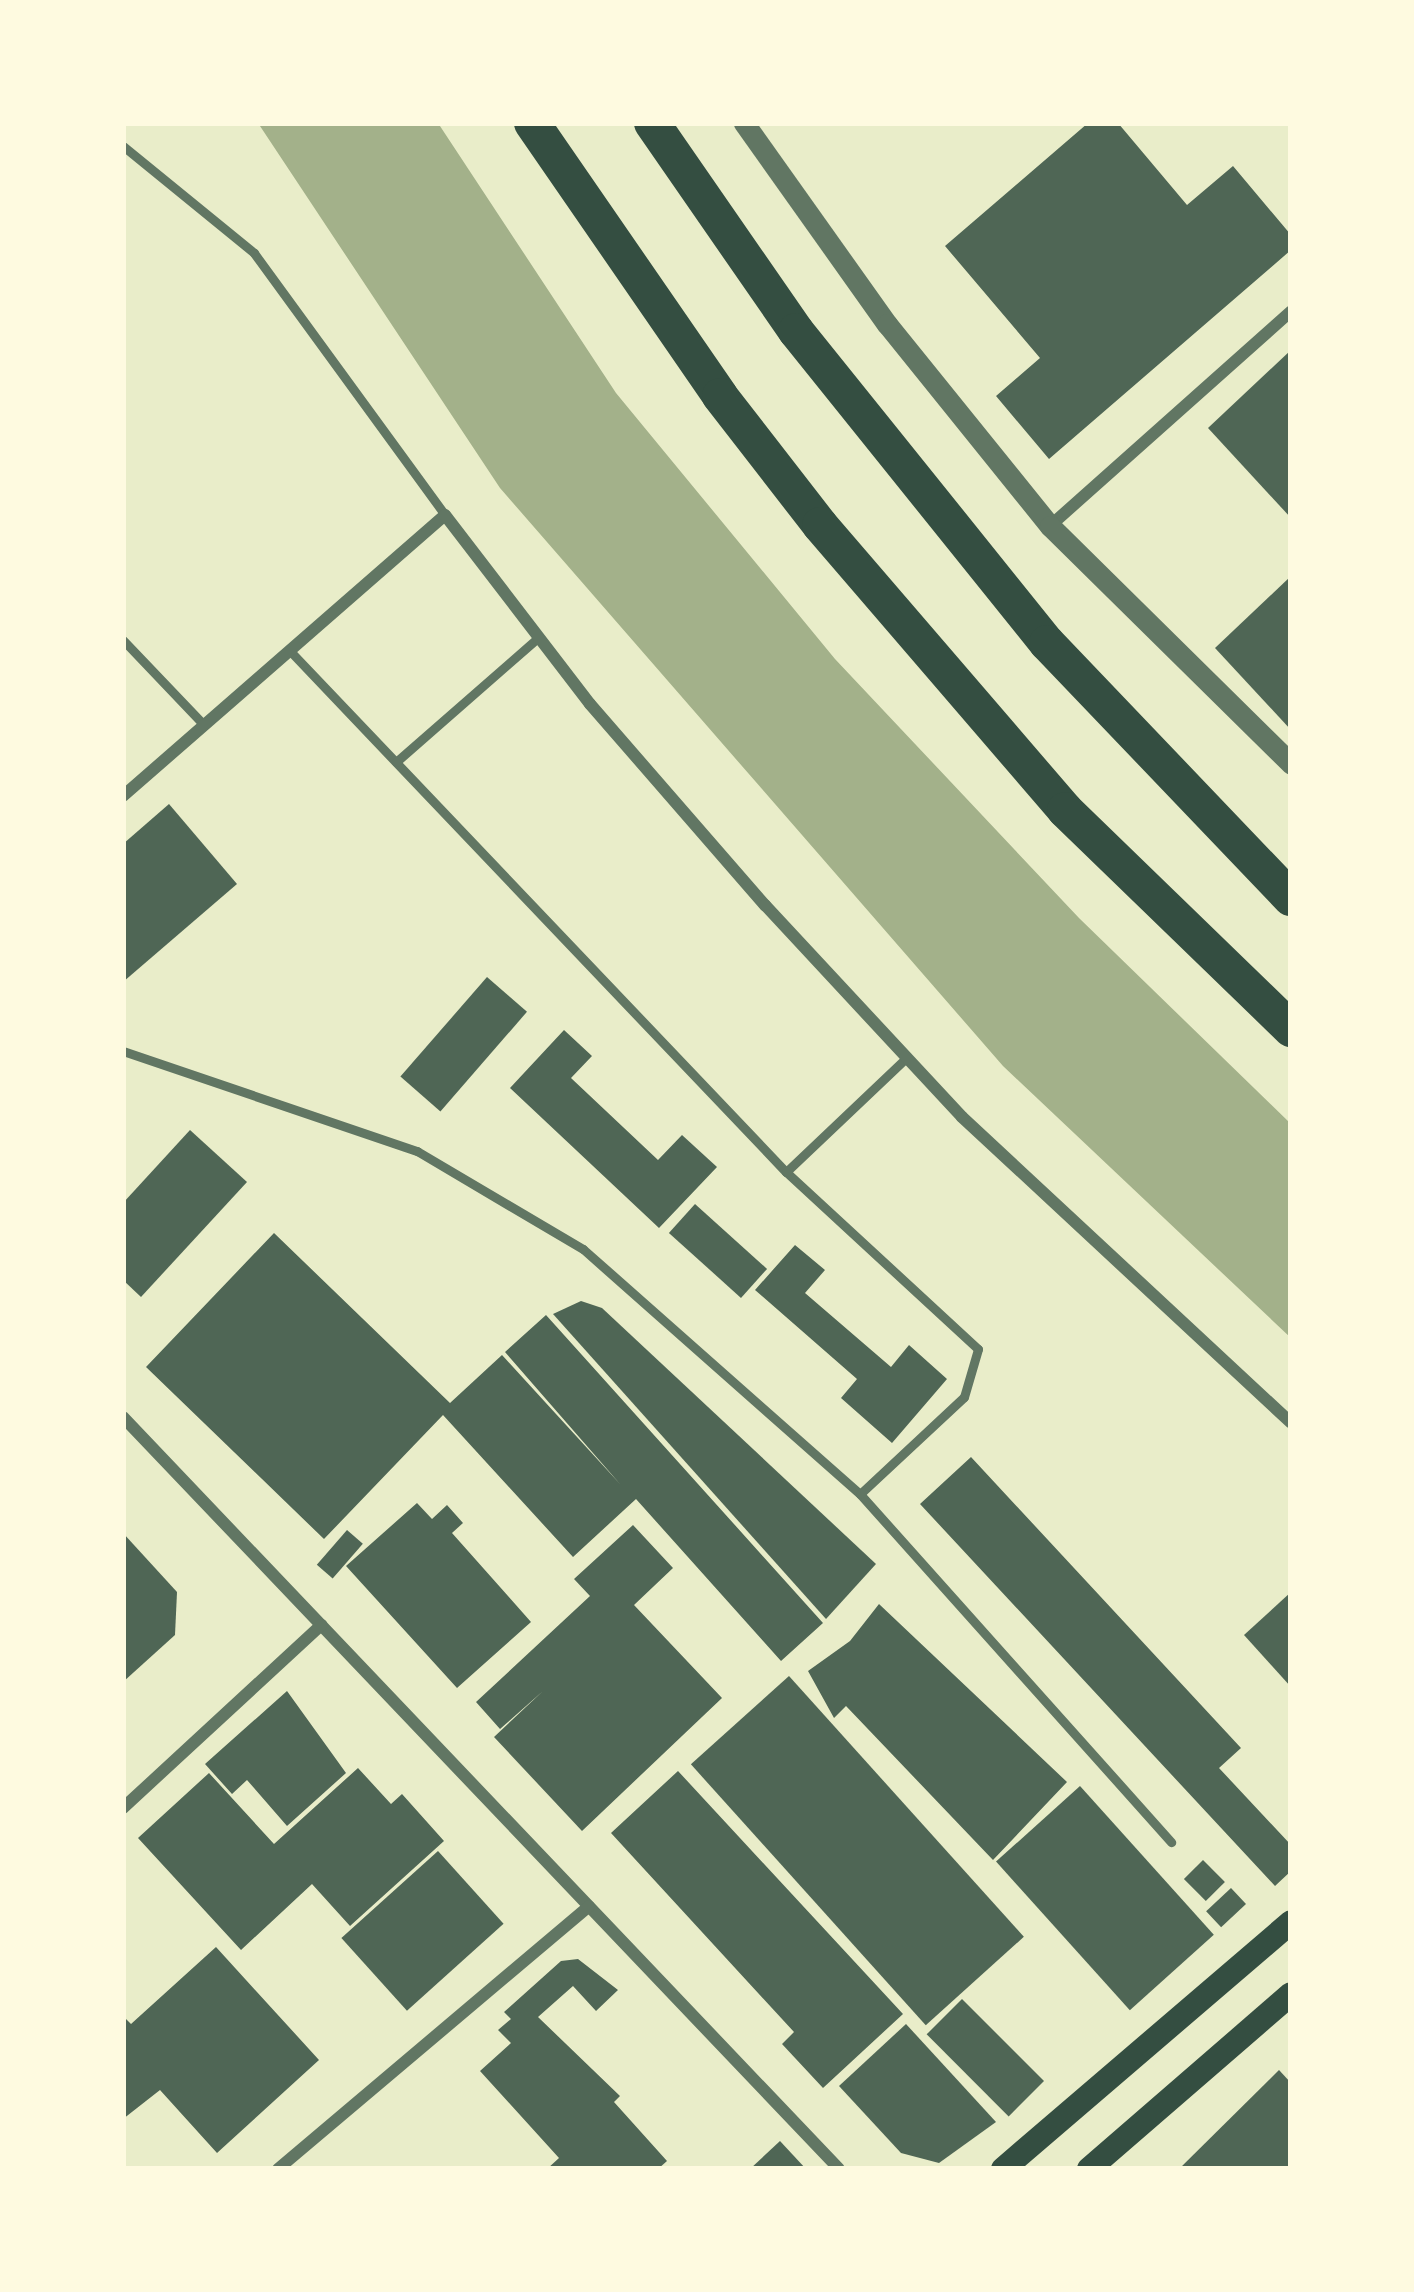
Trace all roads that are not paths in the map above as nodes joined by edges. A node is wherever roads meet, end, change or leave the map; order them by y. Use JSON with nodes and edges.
{"nodes":[{"id":1,"x":532,"y":123,"type":"edge"},
{"id":2,"x":652,"y":123,"type":"edge"},
{"id":3,"x":744,"y":123,"type":"edge"},
{"id":4,"x":123,"y":146,"type":"edge"},
{"id":5,"x":1291,"y":310,"type":"edge"},
{"id":6,"x":446,"y":515,"type":"junction"},
{"id":7,"x":1050,"y":526,"type":"junction"},
{"id":8,"x":538,"y":637,"type":"junction"},
{"id":9,"x":123,"y":640,"type":"edge"},
{"id":10,"x":291,"y":652,"type":"junction"},
{"id":11,"x":204,"y":725,"type":"junction"},
{"id":12,"x":395,"y":762,"type":"junction"},
{"id":13,"x":1291,"y":764,"type":"edge"},
{"id":14,"x":123,"y":796,"type":"edge"},
{"id":15,"x":1291,"y":898,"type":"edge"},
{"id":16,"x":1291,"y":1029,"type":"edge"},
{"id":17,"x":123,"y":1051,"type":"edge"},
{"id":18,"x":907,"y":1057,"type":"junction"},
{"id":19,"x":786,"y":1172,"type":"junction"},
{"id":20,"x":123,"y":1417,"type":"edge"},
{"id":21,"x":1291,"y":1424,"type":"edge"},
{"id":22,"x":860,"y":1494,"type":"junction"},
{"id":23,"x":321,"y":1625,"type":"junction"},
{"id":24,"x":123,"y":1808,"type":"edge"},
{"id":25,"x":1171,"y":1842,"type":"dead end"},
{"id":26,"x":589,"y":1906,"type":"junction"},
{"id":27,"x":1291,"y":1922,"type":"edge"},
{"id":28,"x":1291,"y":1994,"type":"edge"},
{"id":29,"x":278,"y":2169,"type":"edge"},
{"id":30,"x":839,"y":2169,"type":"edge"},
{"id":31,"x":1003,"y":2169,"type":"edge"},
{"id":32,"x":1089,"y":2169,"type":"edge"}],
"edges":[{"from":1,"to":16,"type":"highway"},
{"from":2,"to":15,"type":"highway"},
{"from":3,"to":7,"type":"street"},
{"from":4,"to":6,"type":"lane"},
{"from":5,"to":7,"type":"street"},
{"from":6,"to":8,"type":"street"},
{"from":6,"to":10,"type":"street"},
{"from":7,"to":13,"type":"street"},
{"from":8,"to":12,"type":"lane"},
{"from":8,"to":18,"type":"street"},
{"from":9,"to":11,"type":"lane"},
{"from":10,"to":11,"type":"street"},
{"from":10,"to":12,"type":"lane"},
{"from":11,"to":14,"type":"street"},
{"from":12,"to":19,"type":"lane"},
{"from":17,"to":22,"type":"lane"},
{"from":18,"to":19,"type":"lane"},
{"from":18,"to":21,"type":"street"},
{"from":19,"to":22,"type":"lane"},
{"from":20,"to":23,"type":"street"},
{"from":22,"to":25,"type":"lane"},
{"from":23,"to":24,"type":"street"},
{"from":23,"to":26,"type":"street"},
{"from":26,"to":29,"type":"street"},
{"from":26,"to":30,"type":"street"},
{"from":27,"to":31,"type":"main road"},
{"from":28,"to":32,"type":"main road"}]}
